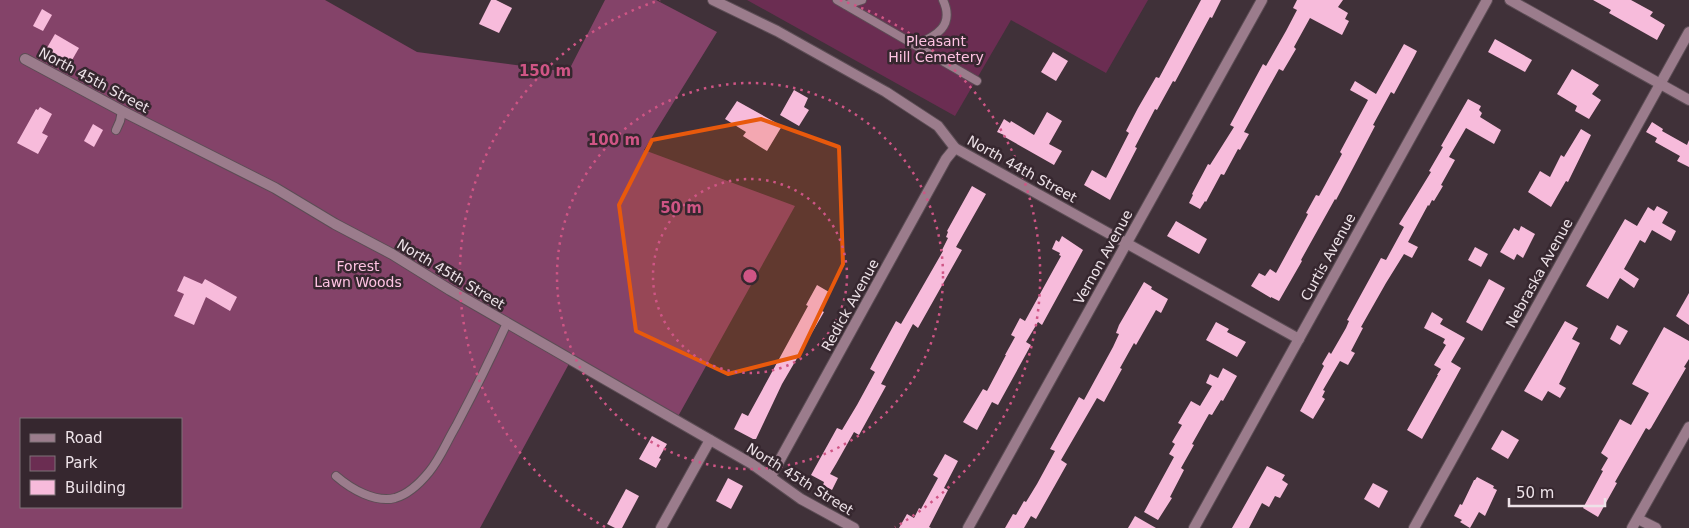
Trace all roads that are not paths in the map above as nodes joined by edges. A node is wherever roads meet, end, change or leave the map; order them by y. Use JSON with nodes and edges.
{"nodes":[{"id":1,"x":713,"y":0,"type":"edge"},
{"id":2,"x":837,"y":0,"type":"edge"},
{"id":3,"x":862,"y":0,"type":"edge"},
{"id":4,"x":943,"y":0,"type":"edge"},
{"id":5,"x":1262,"y":0,"type":"edge"},
{"id":6,"x":1487,"y":0,"type":"edge"},
{"id":7,"x":1510,"y":0,"type":"edge"},
{"id":8,"x":846,"y":4,"type":"junction"},
{"id":9,"x":1689,"y":32,"type":"edge"},
{"id":10,"x":916,"y":45,"type":"junction"},
{"id":11,"x":25,"y":59,"type":"dead end"},
{"id":12,"x":977,"y":81,"type":"dead end"},
{"id":13,"x":1660,"y":84,"type":"junction"},
{"id":14,"x":1689,"y":100,"type":"edge"},
{"id":15,"x":122,"y":111,"type":"junction"},
{"id":16,"x":116,"y":130,"type":"dead end"},
{"id":17,"x":955,"y":148,"type":"junction"},
{"id":18,"x":1126,"y":243,"type":"junction"},
{"id":19,"x":507,"y":323,"type":"junction"},
{"id":20,"x":1299,"y":339,"type":"junction"},
{"id":21,"x":1689,"y":427,"type":"edge"},
{"id":22,"x":710,"y":440,"type":"junction"},
{"id":23,"x":336,"y":476,"type":"dead end"},
{"id":24,"x":771,"y":476,"type":"junction"},
{"id":25,"x":1635,"y":523,"type":"edge"},
{"id":26,"x":661,"y":528,"type":"edge"},
{"id":27,"x":854,"y":528,"type":"edge"},
{"id":28,"x":968,"y":528,"type":"edge"},
{"id":29,"x":1194,"y":528,"type":"edge"},
{"id":30,"x":1414,"y":528,"type":"edge"},
{"id":31,"x":1656,"y":528,"type":"edge"}],
"edges":[{"from":1,"to":17,"type":"street","name":"North 44th Street"},
{"from":2,"to":8,"type":"lane"},
{"from":3,"to":8,"type":"lane"},
{"from":4,"to":10,"type":"lane"},
{"from":5,"to":18,"type":"street","name":"Vernon Avenue"},
{"from":6,"to":20,"type":"street","name":"Curtis Avenue"},
{"from":7,"to":13,"type":"street"},
{"from":8,"to":10,"type":"lane"},
{"from":9,"to":13,"type":"street","name":"Nebraska Avenue"},
{"from":10,"to":12,"type":"lane"},
{"from":11,"to":15,"type":"street","name":"North 45th Street"},
{"from":13,"to":14,"type":"street"},
{"from":13,"to":30,"type":"street","name":"Nebraska Avenue"},
{"from":15,"to":16,"type":"lane"},
{"from":15,"to":19,"type":"street","name":"North 45th Street"},
{"from":17,"to":18,"type":"street","name":"North 44th Street"},
{"from":17,"to":24,"type":"street","name":"Redick Avenue"},
{"from":18,"to":20,"type":"street","name":"North 44th Street"},
{"from":18,"to":28,"type":"street","name":"Vernon Avenue"},
{"from":19,"to":22,"type":"street","name":"North 45th Street"},
{"from":19,"to":23,"type":"lane"},
{"from":20,"to":29,"type":"street","name":"Curtis Avenue"},
{"from":21,"to":25,"type":"street"},
{"from":22,"to":24,"type":"street","name":"North 45th Street"},
{"from":22,"to":26,"type":"street"},
{"from":24,"to":27,"type":"street","name":"North 45th Street"},
{"from":25,"to":31,"type":"street"}]}
